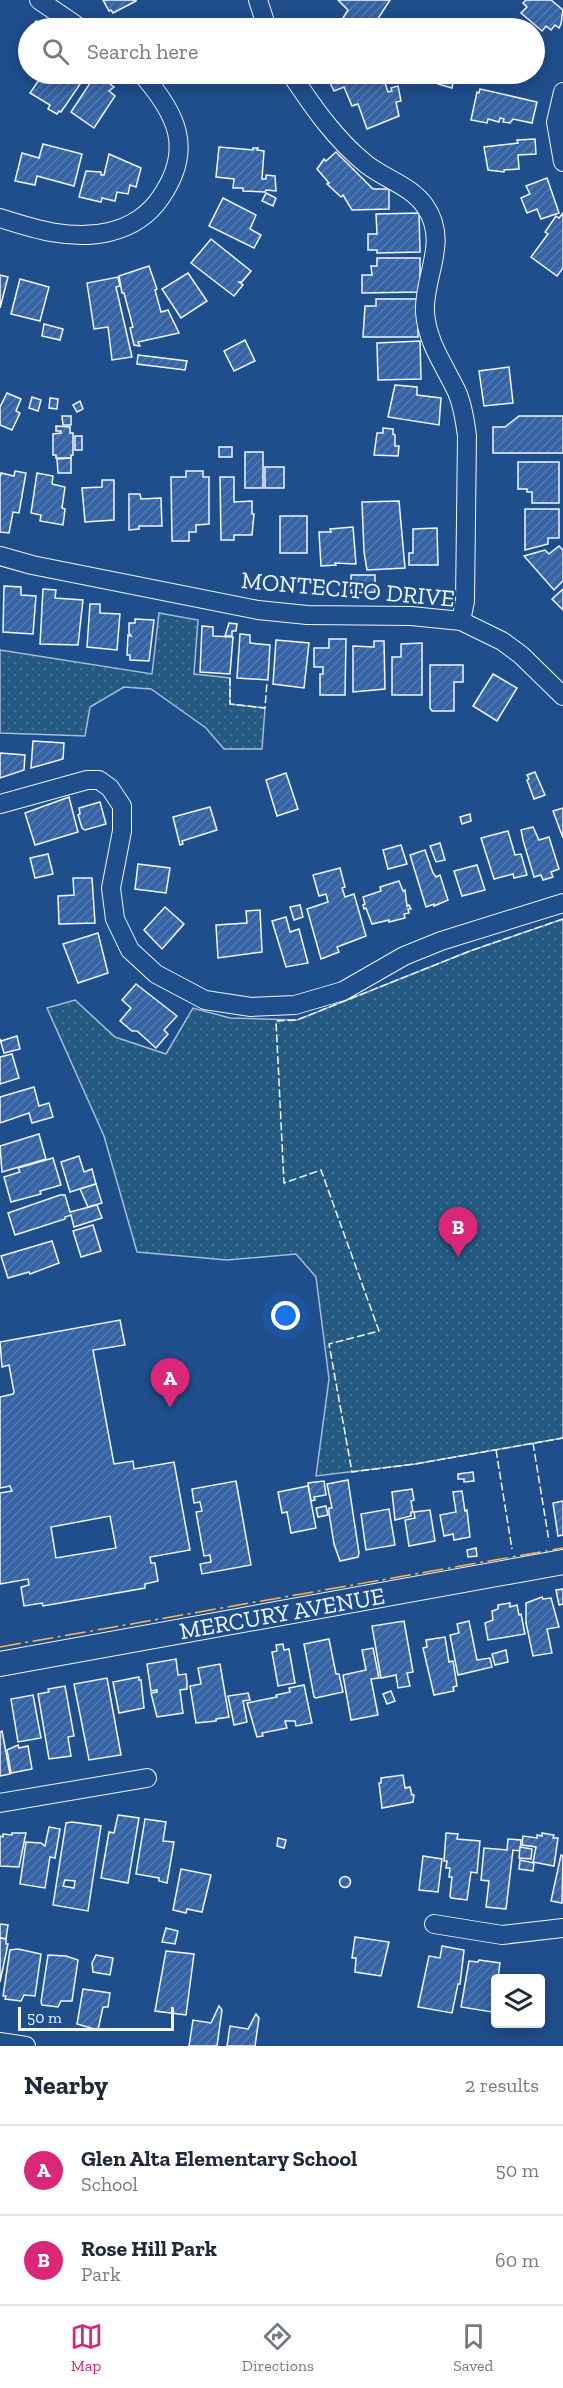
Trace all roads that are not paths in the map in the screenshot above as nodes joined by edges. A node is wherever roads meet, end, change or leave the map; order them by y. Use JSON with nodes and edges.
{"nodes":[{"id":1,"x":39,"y":0,"type":"edge"},
{"id":2,"x":258,"y":0,"type":"edge"},
{"id":3,"x":65,"y":18,"type":"edge"},
{"id":4,"x":264,"y":18,"type":"edge"},
{"id":5,"x":150,"y":84,"type":"edge"},
{"id":6,"x":298,"y":84,"type":"edge"},
{"id":7,"x":563,"y":92,"type":"edge"},
{"id":8,"x":563,"y":162,"type":"edge"},
{"id":9,"x":0,"y":218,"type":"edge"},
{"id":10,"x":0,"y":556,"type":"edge"},
{"id":11,"x":460,"y":621,"type":"junction"},
{"id":12,"x":563,"y":696,"type":"edge"},
{"id":13,"x":0,"y":804,"type":"edge"},
{"id":14,"x":563,"y":903,"type":"edge"},
{"id":15,"x":563,"y":1562,"type":"edge"},
{"id":16,"x":0,"y":1664,"type":"edge"},
{"id":17,"x":147,"y":1778,"type":"dead end"},
{"id":18,"x":0,"y":1803,"type":"edge"},
{"id":19,"x":434,"y":1924,"type":"dead end"},
{"id":20,"x":563,"y":1928,"type":"edge"},
{"id":21,"x":0,"y":2042,"type":"edge"},
{"id":22,"x":26,"y":2046,"type":"edge"}],
"edges":[{"from":1,"to":3,"type":"street"},
{"from":2,"to":4,"type":"street"},
{"from":5,"to":9,"type":"street"},
{"from":6,"to":11,"type":"street"},
{"from":7,"to":8,"type":"street"},
{"from":10,"to":11,"type":"street","name":"MONTECITO DRIVE"},
{"from":11,"to":12,"type":"street","name":"MONTECITO DRIVE"},
{"from":13,"to":14,"type":"street"},
{"from":15,"to":16,"type":"street","name":"MERCURY AVENUE"},
{"from":17,"to":18,"type":"street"},
{"from":19,"to":20,"type":"street"},
{"from":21,"to":22,"type":"street"}]}
